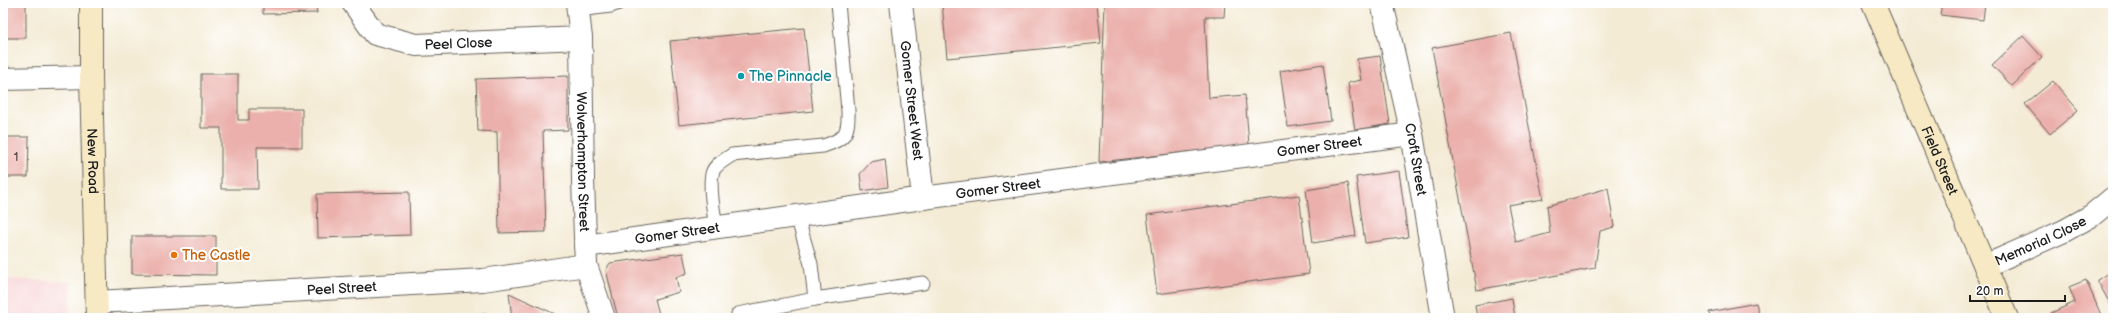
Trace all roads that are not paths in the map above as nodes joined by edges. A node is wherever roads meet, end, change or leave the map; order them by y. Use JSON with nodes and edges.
{"nodes":[{"id":1,"x":91,"y":3,"type":"edge"},
{"id":2,"x":353,"y":3,"type":"edge"},
{"id":3,"x":619,"y":3,"type":"edge"},
{"id":4,"x":838,"y":3,"type":"edge"},
{"id":5,"x":901,"y":3,"type":"edge"},
{"id":6,"x":1382,"y":3,"type":"edge"},
{"id":7,"x":1873,"y":3,"type":"edge"},
{"id":8,"x":577,"y":6,"type":"edge"},
{"id":9,"x":581,"y":38,"type":"junction"},
{"id":10,"x":91,"y":77,"type":"junction"},
{"id":11,"x":3,"y":79,"type":"edge"},
{"id":12,"x":1412,"y":134,"type":"junction"},
{"id":13,"x":923,"y":198,"type":"junction"},
{"id":14,"x":2113,"y":198,"type":"edge"},
{"id":15,"x":798,"y":216,"type":"junction"},
{"id":16,"x":716,"y":227,"type":"junction"},
{"id":17,"x":586,"y":255,"type":"junction"},
{"id":18,"x":1985,"y":266,"type":"junction"},
{"id":19,"x":923,"y":283,"type":"dead end"},
{"id":20,"x":815,"y":299,"type":"junction"},
{"id":21,"x":97,"y":310,"type":"edge"},
{"id":22,"x":738,"y":314,"type":"dead end"},
{"id":23,"x":604,"y":318,"type":"edge"},
{"id":24,"x":1443,"y":318,"type":"edge"},
{"id":25,"x":2007,"y":318,"type":"edge"}],
"edges":[{"from":1,"to":10,"type":"main road","name":"New Road"},
{"from":2,"to":9,"type":"street","name":"Peel Close"},
{"from":3,"to":8,"type":"lane"},
{"from":4,"to":16,"type":"lane"},
{"from":5,"to":13,"type":"street","name":"Gomer Street West"},
{"from":6,"to":12,"type":"street","name":"Croft Street"},
{"from":7,"to":18,"type":"main road","name":"Field Street"},
{"from":8,"to":9,"type":"street","name":"Wolverhampton Street"},
{"from":9,"to":17,"type":"street","name":"Wolverhampton Street"},
{"from":10,"to":11,"type":"street"},
{"from":10,"to":21,"type":"main road","name":"New Road"},
{"from":12,"to":13,"type":"street","name":"Gomer Street"},
{"from":12,"to":24,"type":"street","name":"Croft Street"},
{"from":13,"to":15,"type":"street","name":"Gomer Street"},
{"from":14,"to":18,"type":"street","name":"Memorial Close"},
{"from":15,"to":16,"type":"street","name":"Gomer Street"},
{"from":15,"to":20,"type":"lane"},
{"from":16,"to":17,"type":"street","name":"Gomer Street"},
{"from":17,"to":21,"type":"street","name":"Peel Street"},
{"from":17,"to":23,"type":"street","name":"Wolverhampton Street"},
{"from":18,"to":25,"type":"main road","name":"Field Street"},
{"from":19,"to":20,"type":"lane"},
{"from":20,"to":22,"type":"lane"}]}
